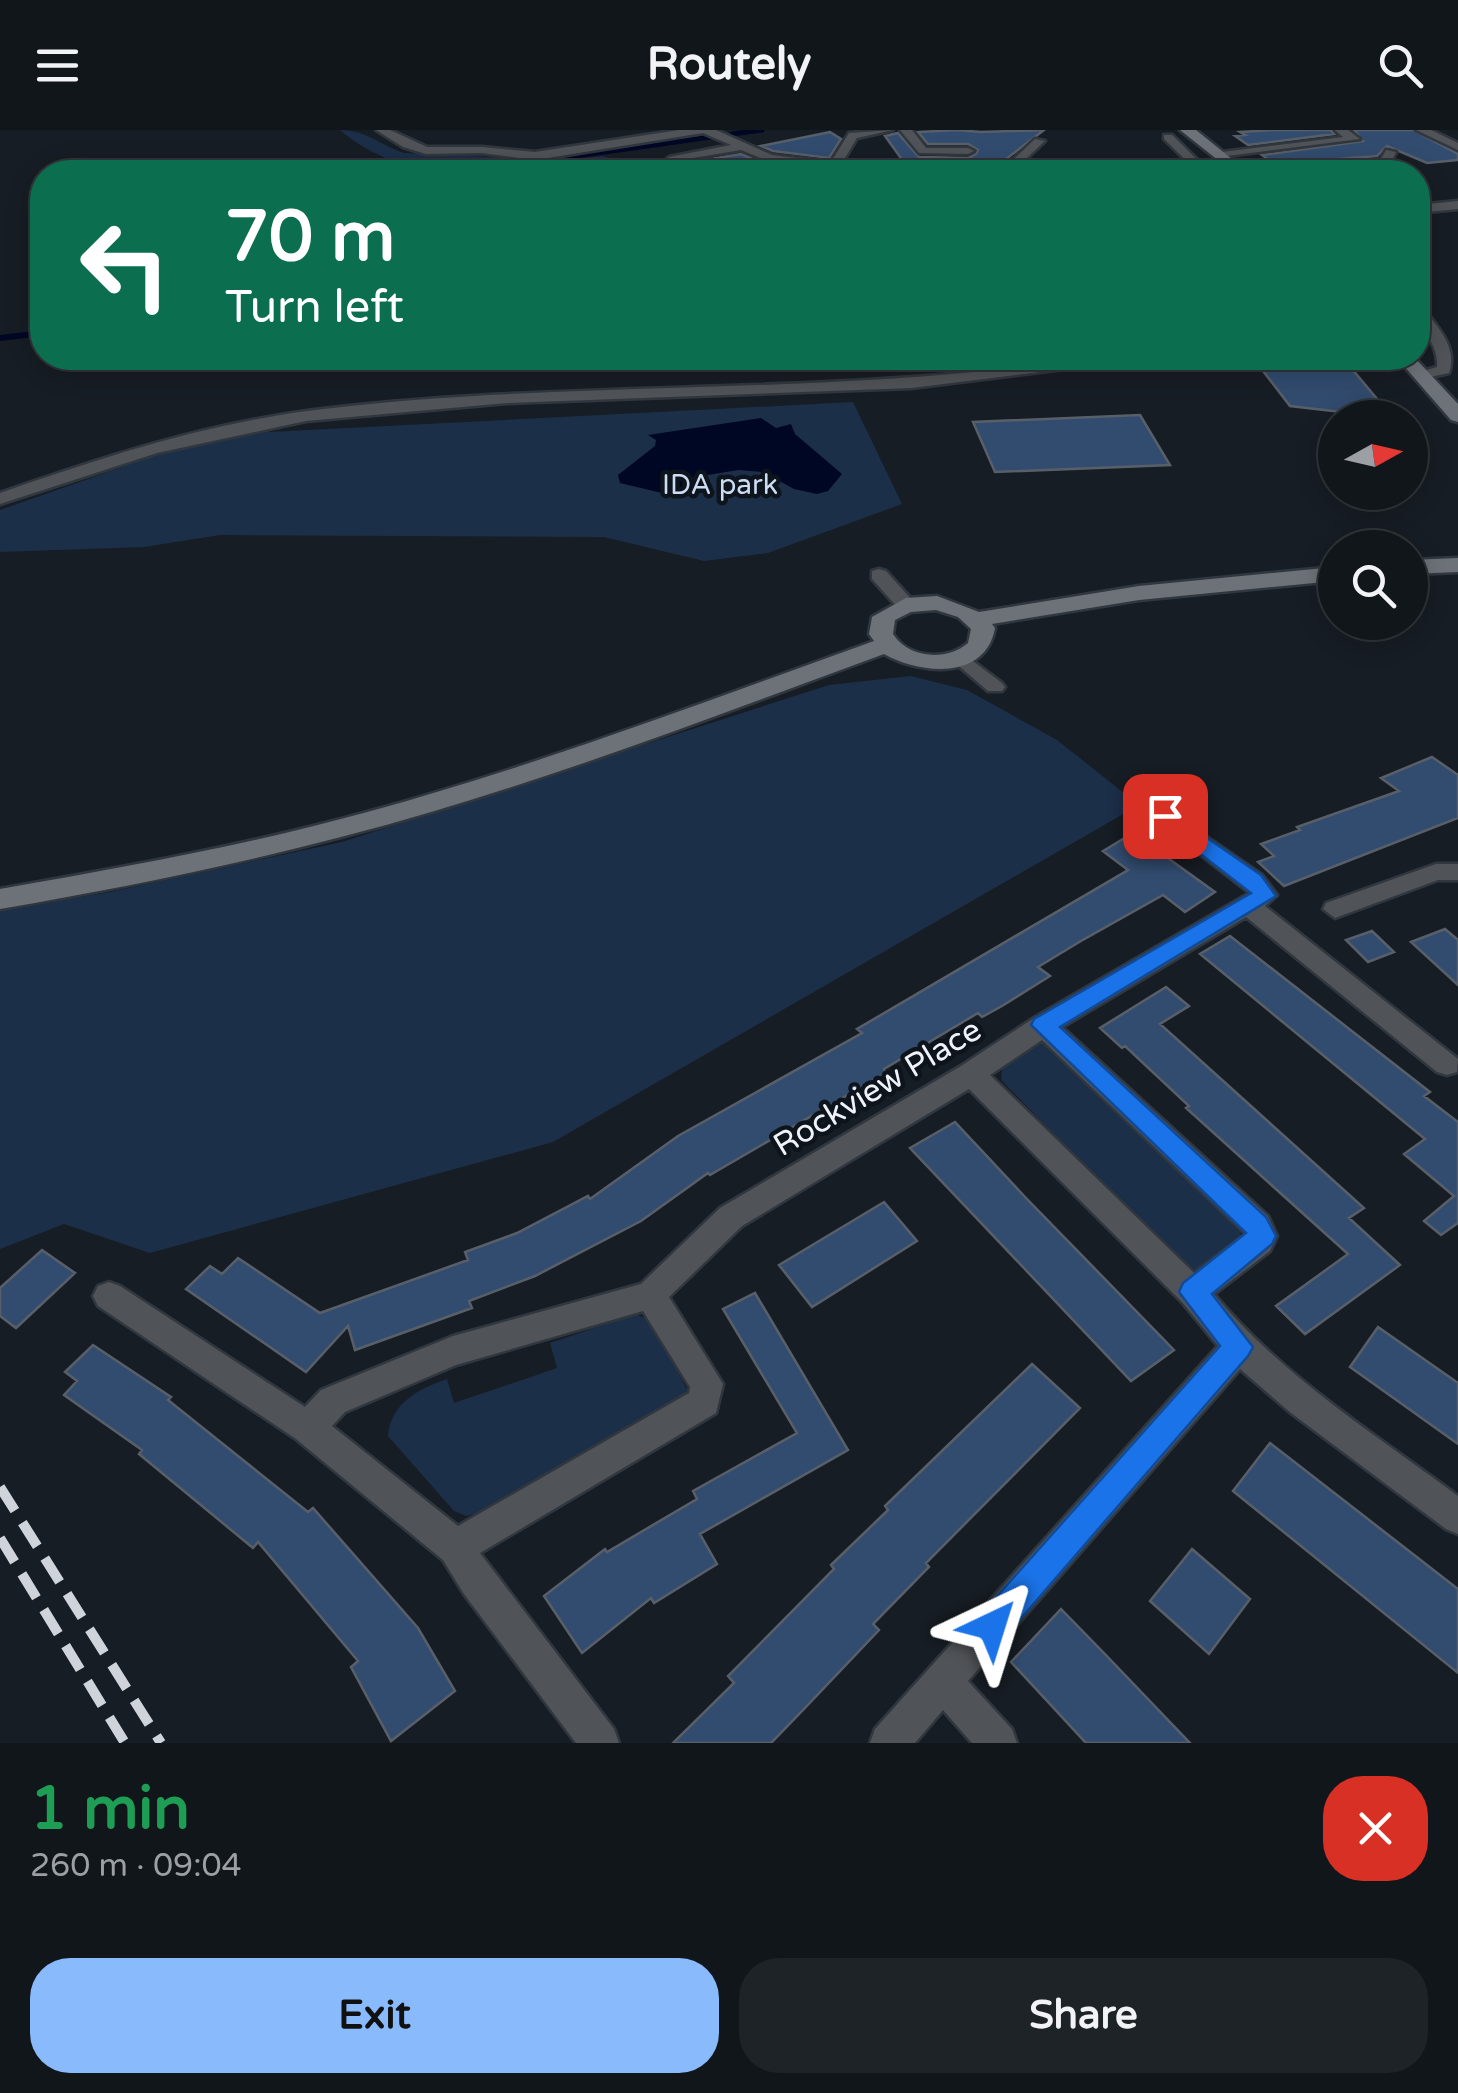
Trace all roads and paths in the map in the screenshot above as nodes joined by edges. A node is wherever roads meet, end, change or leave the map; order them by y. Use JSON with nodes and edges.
{"nodes":[{"id":1,"x":382,"y":130,"type":"edge"},
{"id":2,"x":586,"y":130,"type":"edge"},
{"id":3,"x":704,"y":130,"type":"edge"},
{"id":4,"x":887,"y":130,"type":"edge"},
{"id":5,"x":906,"y":130,"type":"edge"},
{"id":6,"x":1341,"y":130,"type":"edge"},
{"id":7,"x":1422,"y":130,"type":"edge"},
{"id":8,"x":1190,"y":132,"type":"edge"},
{"id":9,"x":608,"y":146,"type":"junction"},
{"id":10,"x":742,"y":146,"type":"junction"},
{"id":11,"x":1458,"y":147,"type":"edge"},
{"id":12,"x":1037,"y":148,"type":"dead end"},
{"id":13,"x":968,"y":151,"type":"dead end"},
{"id":14,"x":1390,"y":152,"type":"dead end"},
{"id":15,"x":1220,"y":153,"type":"junction"},
{"id":16,"x":770,"y":158,"type":"junction"},
{"id":17,"x":675,"y":160,"type":"edge"},
{"id":18,"x":765,"y":160,"type":"edge"},
{"id":19,"x":784,"y":160,"type":"edge"},
{"id":20,"x":838,"y":160,"type":"edge"},
{"id":21,"x":1022,"y":160,"type":"edge"},
{"id":22,"x":1192,"y":160,"type":"edge"},
{"id":23,"x":1228,"y":160,"type":"edge"},
{"id":24,"x":1387,"y":160,"type":"edge"},
{"id":25,"x":1458,"y":206,"type":"edge"},
{"id":26,"x":1437,"y":207,"type":"junction"},
{"id":27,"x":1430,"y":208,"type":"edge"},
{"id":28,"x":1458,"y":221,"type":"edge"},
{"id":29,"x":1430,"y":327,"type":"edge"},
{"id":30,"x":1031,"y":370,"type":"edge"},
{"id":31,"x":1422,"y":370,"type":"edge"},
{"id":32,"x":1428,"y":374,"type":"junction"},
{"id":33,"x":1458,"y":375,"type":"edge"},
{"id":34,"x":1458,"y":416,"type":"edge"},
{"id":35,"x":0,"y":499,"type":"edge"},
{"id":36,"x":1458,"y":562,"type":"edge"},
{"id":37,"x":1428,"y":565,"type":"edge"},
{"id":38,"x":879,"y":574,"type":"dead end"},
{"id":39,"x":1318,"y":576,"type":"edge"},
{"id":40,"x":906,"y":605,"type":"junction"},
{"id":41,"x":977,"y":620,"type":"junction"},
{"id":42,"x":886,"y":645,"type":"junction"},
{"id":43,"x":962,"y":658,"type":"junction"},
{"id":44,"x":995,"y":687,"type":"dead end"},
{"id":45,"x":1165,"y":816,"type":"dead end"},
{"id":46,"x":1458,"y":872,"type":"edge"},
{"id":47,"x":0,"y":900,"type":"edge"},
{"id":48,"x":1248,"y":906,"type":"junction"},
{"id":49,"x":1335,"y":909,"type":"dead end"},
{"id":50,"x":1043,"y":1025,"type":"junction"},
{"id":51,"x":1447,"y":1064,"type":"dead end"},
{"id":52,"x":972,"y":1074,"type":"junction"},
{"id":53,"x":1193,"y":1292,"type":"junction"},
{"id":54,"x":650,"y":1295,"type":"junction"},
{"id":55,"x":109,"y":1296,"type":"dead end"},
{"id":56,"x":1238,"y":1347,"type":"junction"},
{"id":57,"x":308,"y":1428,"type":"junction"},
{"id":58,"x":1458,"y":1517,"type":"edge"},
{"id":59,"x":456,"y":1547,"type":"junction"},
{"id":60,"x":943,"y":1682,"type":"junction"},
{"id":61,"x":600,"y":1743,"type":"edge"},
{"id":62,"x":889,"y":1743,"type":"edge"},
{"id":63,"x":998,"y":1743,"type":"edge"}],
"edges":[{"from":1,"to":9,"type":"street"},
{"from":2,"to":9,"type":"street"},
{"from":3,"to":9,"type":"street"},
{"from":3,"to":10,"type":"street"},
{"from":4,"to":20,"type":"street"},
{"from":5,"to":13,"type":"street"},
{"from":6,"to":15,"type":"street"},
{"from":7,"to":11,"type":"street"},
{"from":8,"to":15,"type":"main road"},
{"from":8,"to":22,"type":"street"},
{"from":10,"to":16,"type":"street"},
{"from":10,"to":17,"type":"street"},
{"from":12,"to":21,"type":"street"},
{"from":14,"to":24,"type":"street"},
{"from":15,"to":23,"type":"main road"},
{"from":16,"to":18,"type":"street"},
{"from":16,"to":19,"type":"street"},
{"from":25,"to":26,"type":"street"},
{"from":26,"to":27,"type":"street"},
{"from":26,"to":28,"type":"street"},
{"from":29,"to":32,"type":"street"},
{"from":30,"to":35,"type":"street"},
{"from":31,"to":32,"type":"main road"},
{"from":32,"to":33,"type":"street"},
{"from":32,"to":34,"type":"main road"},
{"from":36,"to":37,"type":"main road"},
{"from":38,"to":40,"type":"street"},
{"from":39,"to":41,"type":"main road"},
{"from":40,"to":41,"type":"main road"},
{"from":40,"to":42,"type":"main road"},
{"from":41,"to":43,"type":"main road"},
{"from":42,"to":43,"type":"main road"},
{"from":42,"to":47,"type":"main road"},
{"from":43,"to":44,"type":"street"},
{"from":45,"to":48,"type":"street"},
{"from":46,"to":49,"type":"street"},
{"from":48,"to":50,"type":"street","name":"Rockview Place"},
{"from":48,"to":51,"type":"street"},
{"from":50,"to":52,"type":"street","name":"Rockview Place"},
{"from":50,"to":53,"type":"street"},
{"from":52,"to":53,"type":"street"},
{"from":52,"to":54,"type":"street","name":"Rockview Place"},
{"from":53,"to":56,"type":"street"},
{"from":54,"to":57,"type":"street"},
{"from":54,"to":59,"type":"street"},
{"from":55,"to":57,"type":"street"},
{"from":56,"to":58,"type":"street"},
{"from":56,"to":60,"type":"street"},
{"from":57,"to":59,"type":"street"},
{"from":59,"to":61,"type":"street"},
{"from":60,"to":62,"type":"street"},
{"from":60,"to":63,"type":"street"}]}
